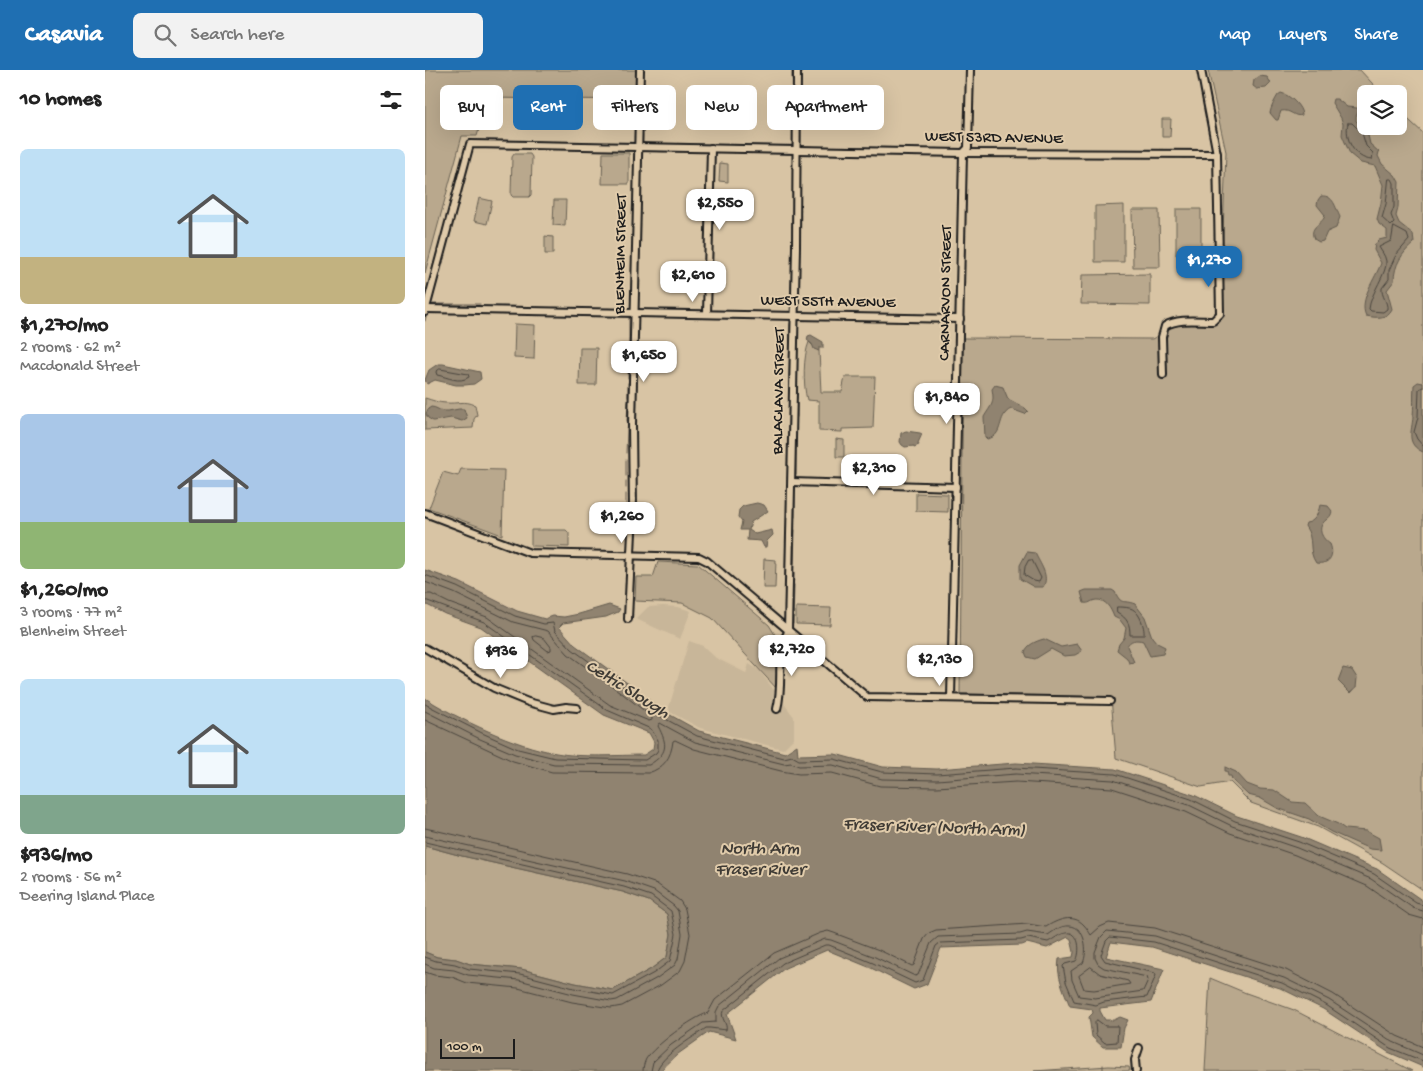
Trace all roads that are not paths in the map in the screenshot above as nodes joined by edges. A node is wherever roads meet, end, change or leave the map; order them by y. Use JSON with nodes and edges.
{"nodes":[{"id":1,"x":639,"y":70,"type":"edge"},
{"id":2,"x":797,"y":70,"type":"edge"},
{"id":3,"x":970,"y":70,"type":"edge"},
{"id":4,"x":1201,"y":70,"type":"edge"},
{"id":5,"x":638,"y":146,"type":"junction"},
{"id":6,"x":711,"y":148,"type":"junction"},
{"id":7,"x":796,"y":149,"type":"junction"},
{"id":8,"x":963,"y":153,"type":"junction"},
{"id":9,"x":1217,"y":154,"type":"junction"},
{"id":10,"x":425,"y":310,"type":"edge"},
{"id":11,"x":635,"y":313,"type":"junction"},
{"id":12,"x":707,"y":314,"type":"junction"},
{"id":13,"x":794,"y":316,"type":"junction"},
{"id":14,"x":960,"y":319,"type":"junction"},
{"id":15,"x":1163,"y":375,"type":"dead end"},
{"id":16,"x":792,"y":482,"type":"junction"},
{"id":17,"x":956,"y":487,"type":"junction"},
{"id":18,"x":425,"y":513,"type":"edge"},
{"id":19,"x":632,"y":556,"type":"junction"},
{"id":20,"x":628,"y":619,"type":"dead end"},
{"id":21,"x":788,"y":630,"type":"junction"},
{"id":22,"x":425,"y":648,"type":"edge"},
{"id":23,"x":951,"y":698,"type":"junction"},
{"id":24,"x":1109,"y":701,"type":"dead end"},
{"id":25,"x":577,"y":708,"type":"dead end"},
{"id":26,"x":777,"y":709,"type":"dead end"},
{"id":27,"x":1139,"y":1048,"type":"dead end"},
{"id":28,"x":1136,"y":1071,"type":"edge"}],
"edges":[{"from":1,"to":5,"type":"street","name":"BLENHEIM STREET"},
{"from":2,"to":7,"type":"street","name":"BALACLAVA STREET"},
{"from":3,"to":8,"type":"street","name":"CARNARVON STREET"},
{"from":4,"to":9,"type":"street"},
{"from":5,"to":6,"type":"street","name":"WEST 53RD AVENUE"},
{"from":5,"to":10,"type":"street","name":"WEST 53RD AVENUE"},
{"from":5,"to":11,"type":"street","name":"BLENHEIM STREET"},
{"from":6,"to":7,"type":"street","name":"WEST 53RD AVENUE"},
{"from":6,"to":12,"type":"street"},
{"from":7,"to":8,"type":"street","name":"WEST 53RD AVENUE"},
{"from":7,"to":13,"type":"street","name":"BALACLAVA STREET"},
{"from":8,"to":9,"type":"street","name":"WEST 53RD AVENUE"},
{"from":8,"to":14,"type":"street","name":"CARNARVON STREET"},
{"from":9,"to":15,"type":"street"},
{"from":10,"to":11,"type":"street","name":"WEST 55TH AVENUE"},
{"from":11,"to":12,"type":"street","name":"WEST 55TH AVENUE"},
{"from":11,"to":19,"type":"street","name":"BLENHEIM STREET"},
{"from":12,"to":13,"type":"street","name":"WEST 55TH AVENUE"},
{"from":13,"to":14,"type":"street","name":"WEST 55TH AVENUE"},
{"from":13,"to":16,"type":"street","name":"BALACLAVA STREET"},
{"from":14,"to":17,"type":"street","name":"CARNARVON STREET"},
{"from":16,"to":17,"type":"street"},
{"from":16,"to":21,"type":"street","name":"BALACLAVA STREET"},
{"from":17,"to":23,"type":"street","name":"CARNARVON STREET"},
{"from":18,"to":19,"type":"street"},
{"from":19,"to":20,"type":"street","name":"BLENHEIM STREET"},
{"from":19,"to":21,"type":"street"},
{"from":21,"to":23,"type":"street"},
{"from":21,"to":26,"type":"street","name":"BALACLAVA STREET"},
{"from":22,"to":25,"type":"street"},
{"from":23,"to":24,"type":"street"},
{"from":27,"to":28,"type":"street"}]}
